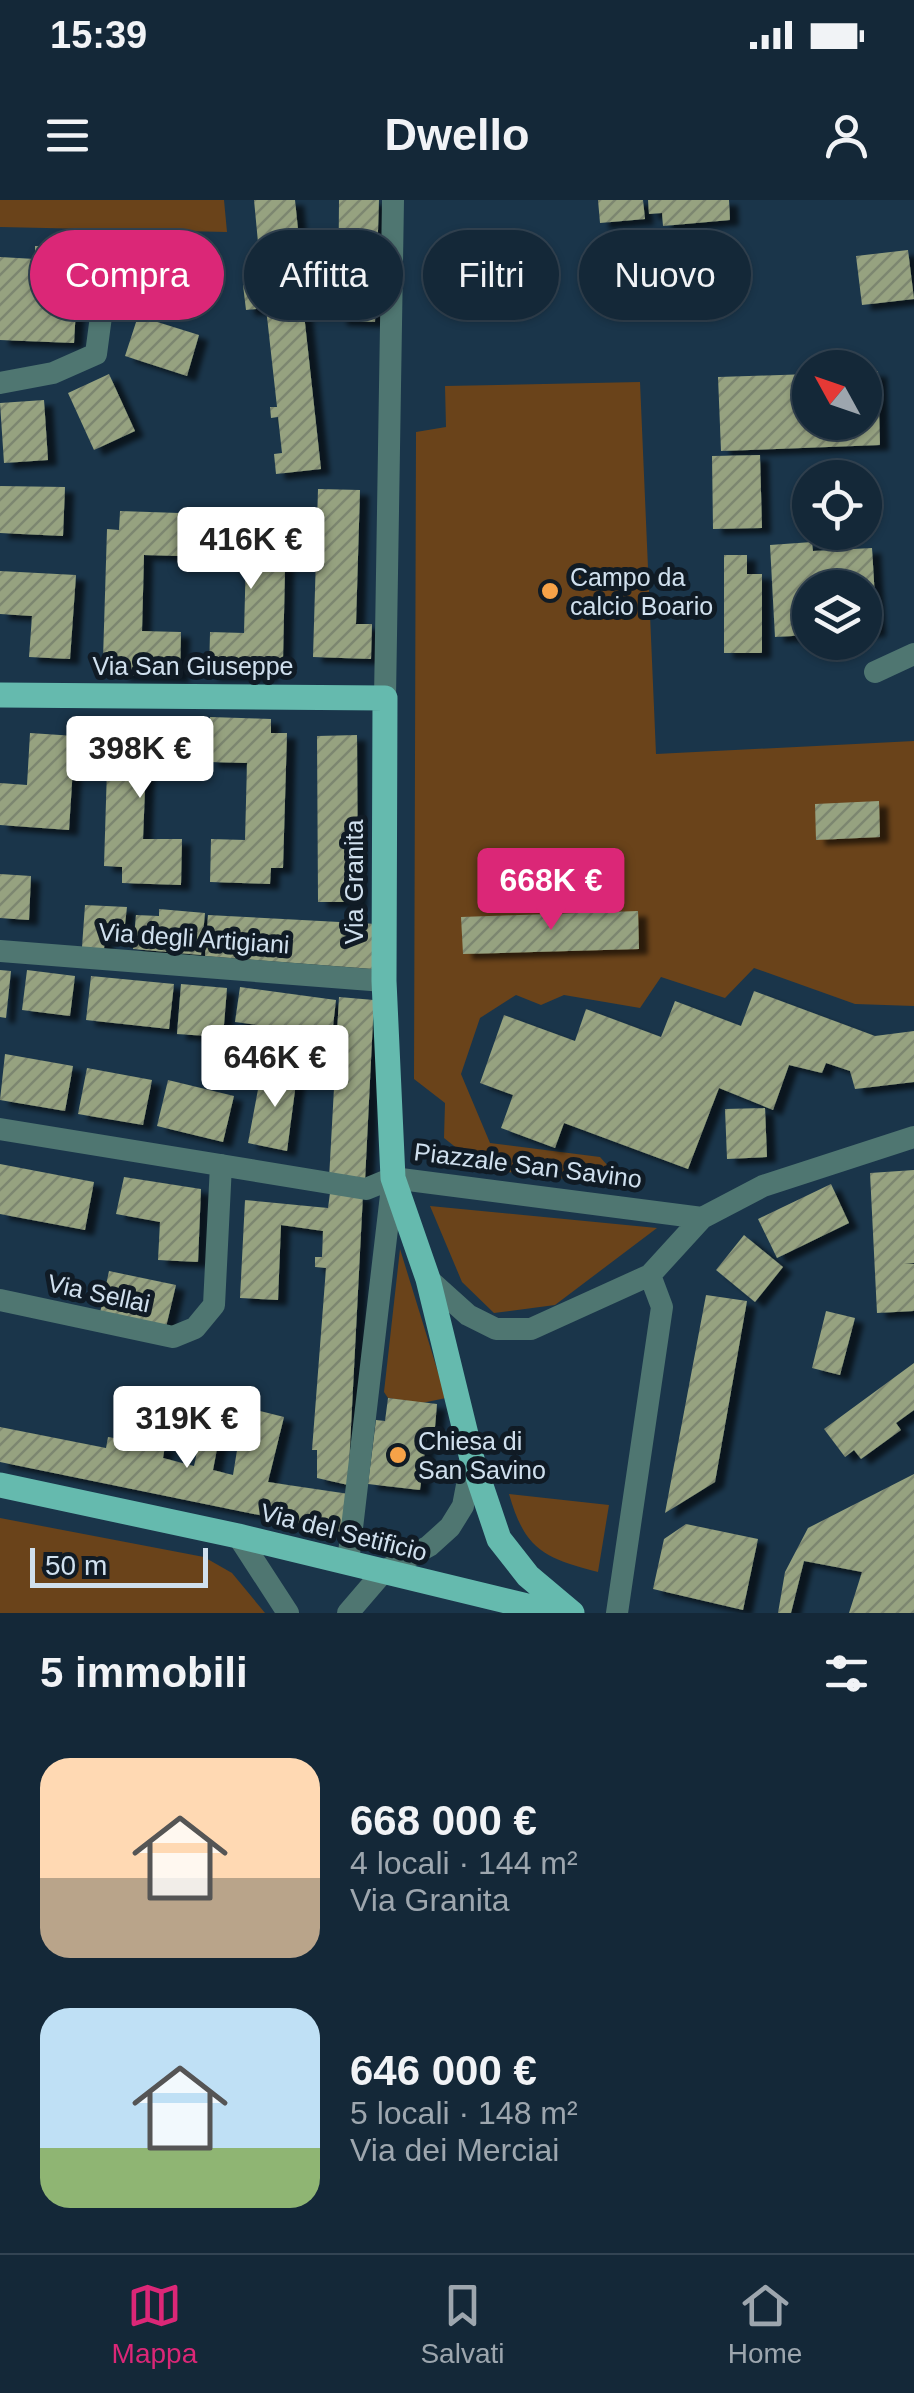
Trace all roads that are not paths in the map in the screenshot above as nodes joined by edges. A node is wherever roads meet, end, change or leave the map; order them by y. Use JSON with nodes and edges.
{"nodes":[{"id":1,"x":393,"y":200,"type":"edge"},
{"id":2,"x":100,"y":320,"type":"edge"},
{"id":3,"x":0,"y":383,"type":"edge"},
{"id":4,"x":914,"y":654,"type":"edge"},
{"id":5,"x":875,"y":672,"type":"dead end"},
{"id":6,"x":0,"y":695,"type":"edge"},
{"id":7,"x":385,"y":698,"type":"junction"},
{"id":8,"x":0,"y":951,"type":"edge"},
{"id":9,"x":384,"y":981,"type":"junction"},
{"id":10,"x":0,"y":1129,"type":"edge"},
{"id":11,"x":914,"y":1136,"type":"edge"},
{"id":12,"x":221,"y":1165,"type":"junction"},
{"id":13,"x":393,"y":1178,"type":"junction"},
{"id":14,"x":702,"y":1218,"type":"junction"},
{"id":15,"x":650,"y":1275,"type":"junction"},
{"id":16,"x":428,"y":1279,"type":"junction"},
{"id":17,"x":0,"y":1300,"type":"edge"},
{"id":18,"x":472,"y":1459,"type":"junction"},
{"id":19,"x":0,"y":1485,"type":"edge"},
{"id":20,"x":238,"y":1536,"type":"junction"},
{"id":21,"x":348,"y":1562,"type":"junction"},
{"id":22,"x":384,"y":1572,"type":"junction"},
{"id":23,"x":288,"y":1613,"type":"edge"},
{"id":24,"x":348,"y":1613,"type":"edge"},
{"id":25,"x":556,"y":1613,"type":"edge"},
{"id":26,"x":572,"y":1613,"type":"edge"},
{"id":27,"x":618,"y":1613,"type":"edge"}],
"edges":[{"from":1,"to":7,"type":"street","name":"Via Granita"},
{"from":2,"to":3,"type":"street"},
{"from":4,"to":5,"type":"street"},
{"from":6,"to":7,"type":"main road","name":"Via San Giuseppe"},
{"from":7,"to":9,"type":"main road","name":"Via Granita"},
{"from":8,"to":9,"type":"street","name":"Via degli Artigiani"},
{"from":9,"to":13,"type":"main road","name":"Via Granita"},
{"from":10,"to":12,"type":"street"},
{"from":11,"to":14,"type":"street","name":"Piazzale San Savino"},
{"from":12,"to":13,"type":"street"},
{"from":12,"to":17,"type":"street","name":"Via Sellai"},
{"from":13,"to":14,"type":"street","name":"Piazzale San Savino"},
{"from":13,"to":16,"type":"main road","name":"Piazzale San Savino"},
{"from":13,"to":21,"type":"street","name":"Via Granita"},
{"from":14,"to":15,"type":"street","name":"Piazzale San Savino"},
{"from":15,"to":16,"type":"street","name":"Piazzale San Savino"},
{"from":15,"to":27,"type":"street"},
{"from":16,"to":18,"type":"main road","name":"Piazzale San Savino"},
{"from":18,"to":22,"type":"street"},
{"from":18,"to":26,"type":"main road","name":"Piazzale San Savino"},
{"from":19,"to":20,"type":"main road","name":"Via del Setificio"},
{"from":20,"to":21,"type":"main road","name":"Via del Setificio"},
{"from":20,"to":23,"type":"street"},
{"from":21,"to":22,"type":"main road","name":"Via del Setificio"},
{"from":22,"to":24,"type":"street"},
{"from":22,"to":25,"type":"main road","name":"Via del Setificio"}]}
